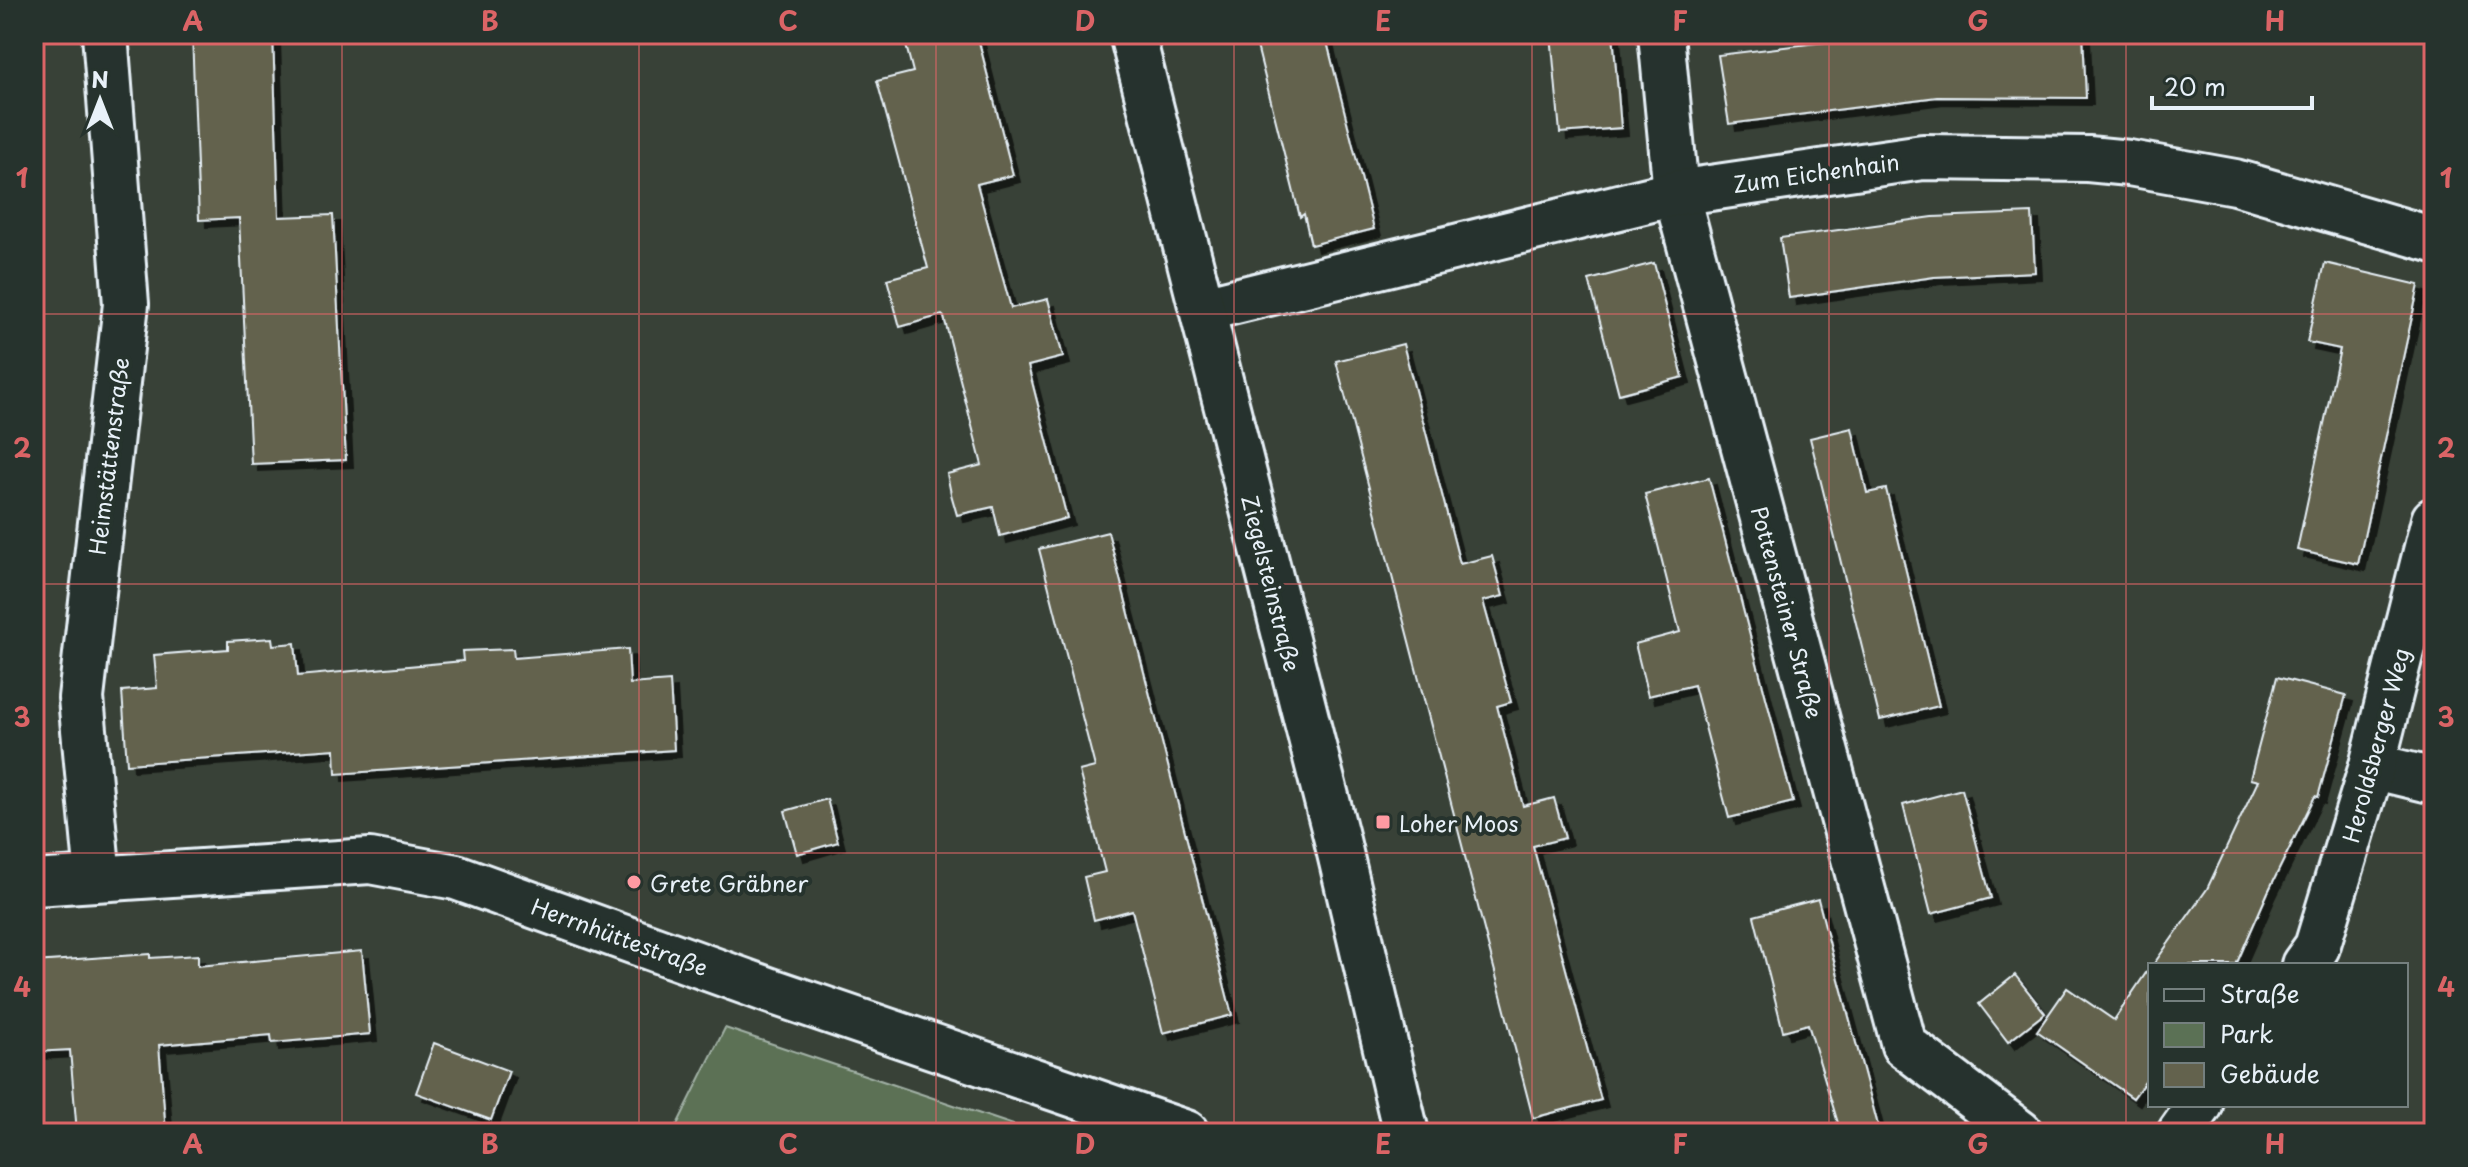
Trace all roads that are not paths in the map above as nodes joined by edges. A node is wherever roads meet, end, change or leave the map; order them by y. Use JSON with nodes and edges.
{"nodes":[{"id":1,"x":105,"y":34,"type":"edge"},
{"id":2,"x":1132,"y":34,"type":"edge"},
{"id":3,"x":1661,"y":34,"type":"edge"},
{"id":4,"x":1676,"y":193,"type":"junction"},
{"id":5,"x":2434,"y":240,"type":"edge"},
{"id":6,"x":1203,"y":309,"type":"junction"},
{"id":7,"x":2434,"y":520,"type":"edge"},
{"id":8,"x":2372,"y":766,"type":"junction"},
{"id":9,"x":2434,"y":781,"type":"edge"},
{"id":10,"x":98,"y":878,"type":"junction"},
{"id":11,"x":34,"y":883,"type":"edge"},
{"id":12,"x":2305,"y":963,"type":"edge"},
{"id":13,"x":2199,"y":1107,"type":"edge"},
{"id":14,"x":1400,"y":1132,"type":"edge"},
{"id":15,"x":1186,"y":1133,"type":"edge"},
{"id":16,"x":2020,"y":1133,"type":"edge"},
{"id":17,"x":2180,"y":1133,"type":"edge"}],
"edges":[{"from":1,"to":10,"type":"street","name":"Heimstättenstraße"},
{"from":2,"to":6,"type":"street","name":"Ziegelsteinstraße"},
{"from":3,"to":4,"type":"street","name":"Pottensteiner Straße"},
{"from":4,"to":5,"type":"street","name":"Zum Eichenhain"},
{"from":4,"to":6,"type":"street","name":"Zum Eichenhain"},
{"from":4,"to":16,"type":"street","name":"Pottensteiner Straße"},
{"from":6,"to":14,"type":"street","name":"Ziegelsteinstraße"},
{"from":7,"to":8,"type":"street","name":"Heroldsberger Weg"},
{"from":8,"to":9,"type":"street"},
{"from":8,"to":12,"type":"street","name":"Heroldsberger Weg"},
{"from":10,"to":11,"type":"street","name":"Herrnhüttestraße"},
{"from":10,"to":15,"type":"street","name":"Herrnhüttestraße"},
{"from":13,"to":17,"type":"street"}]}
